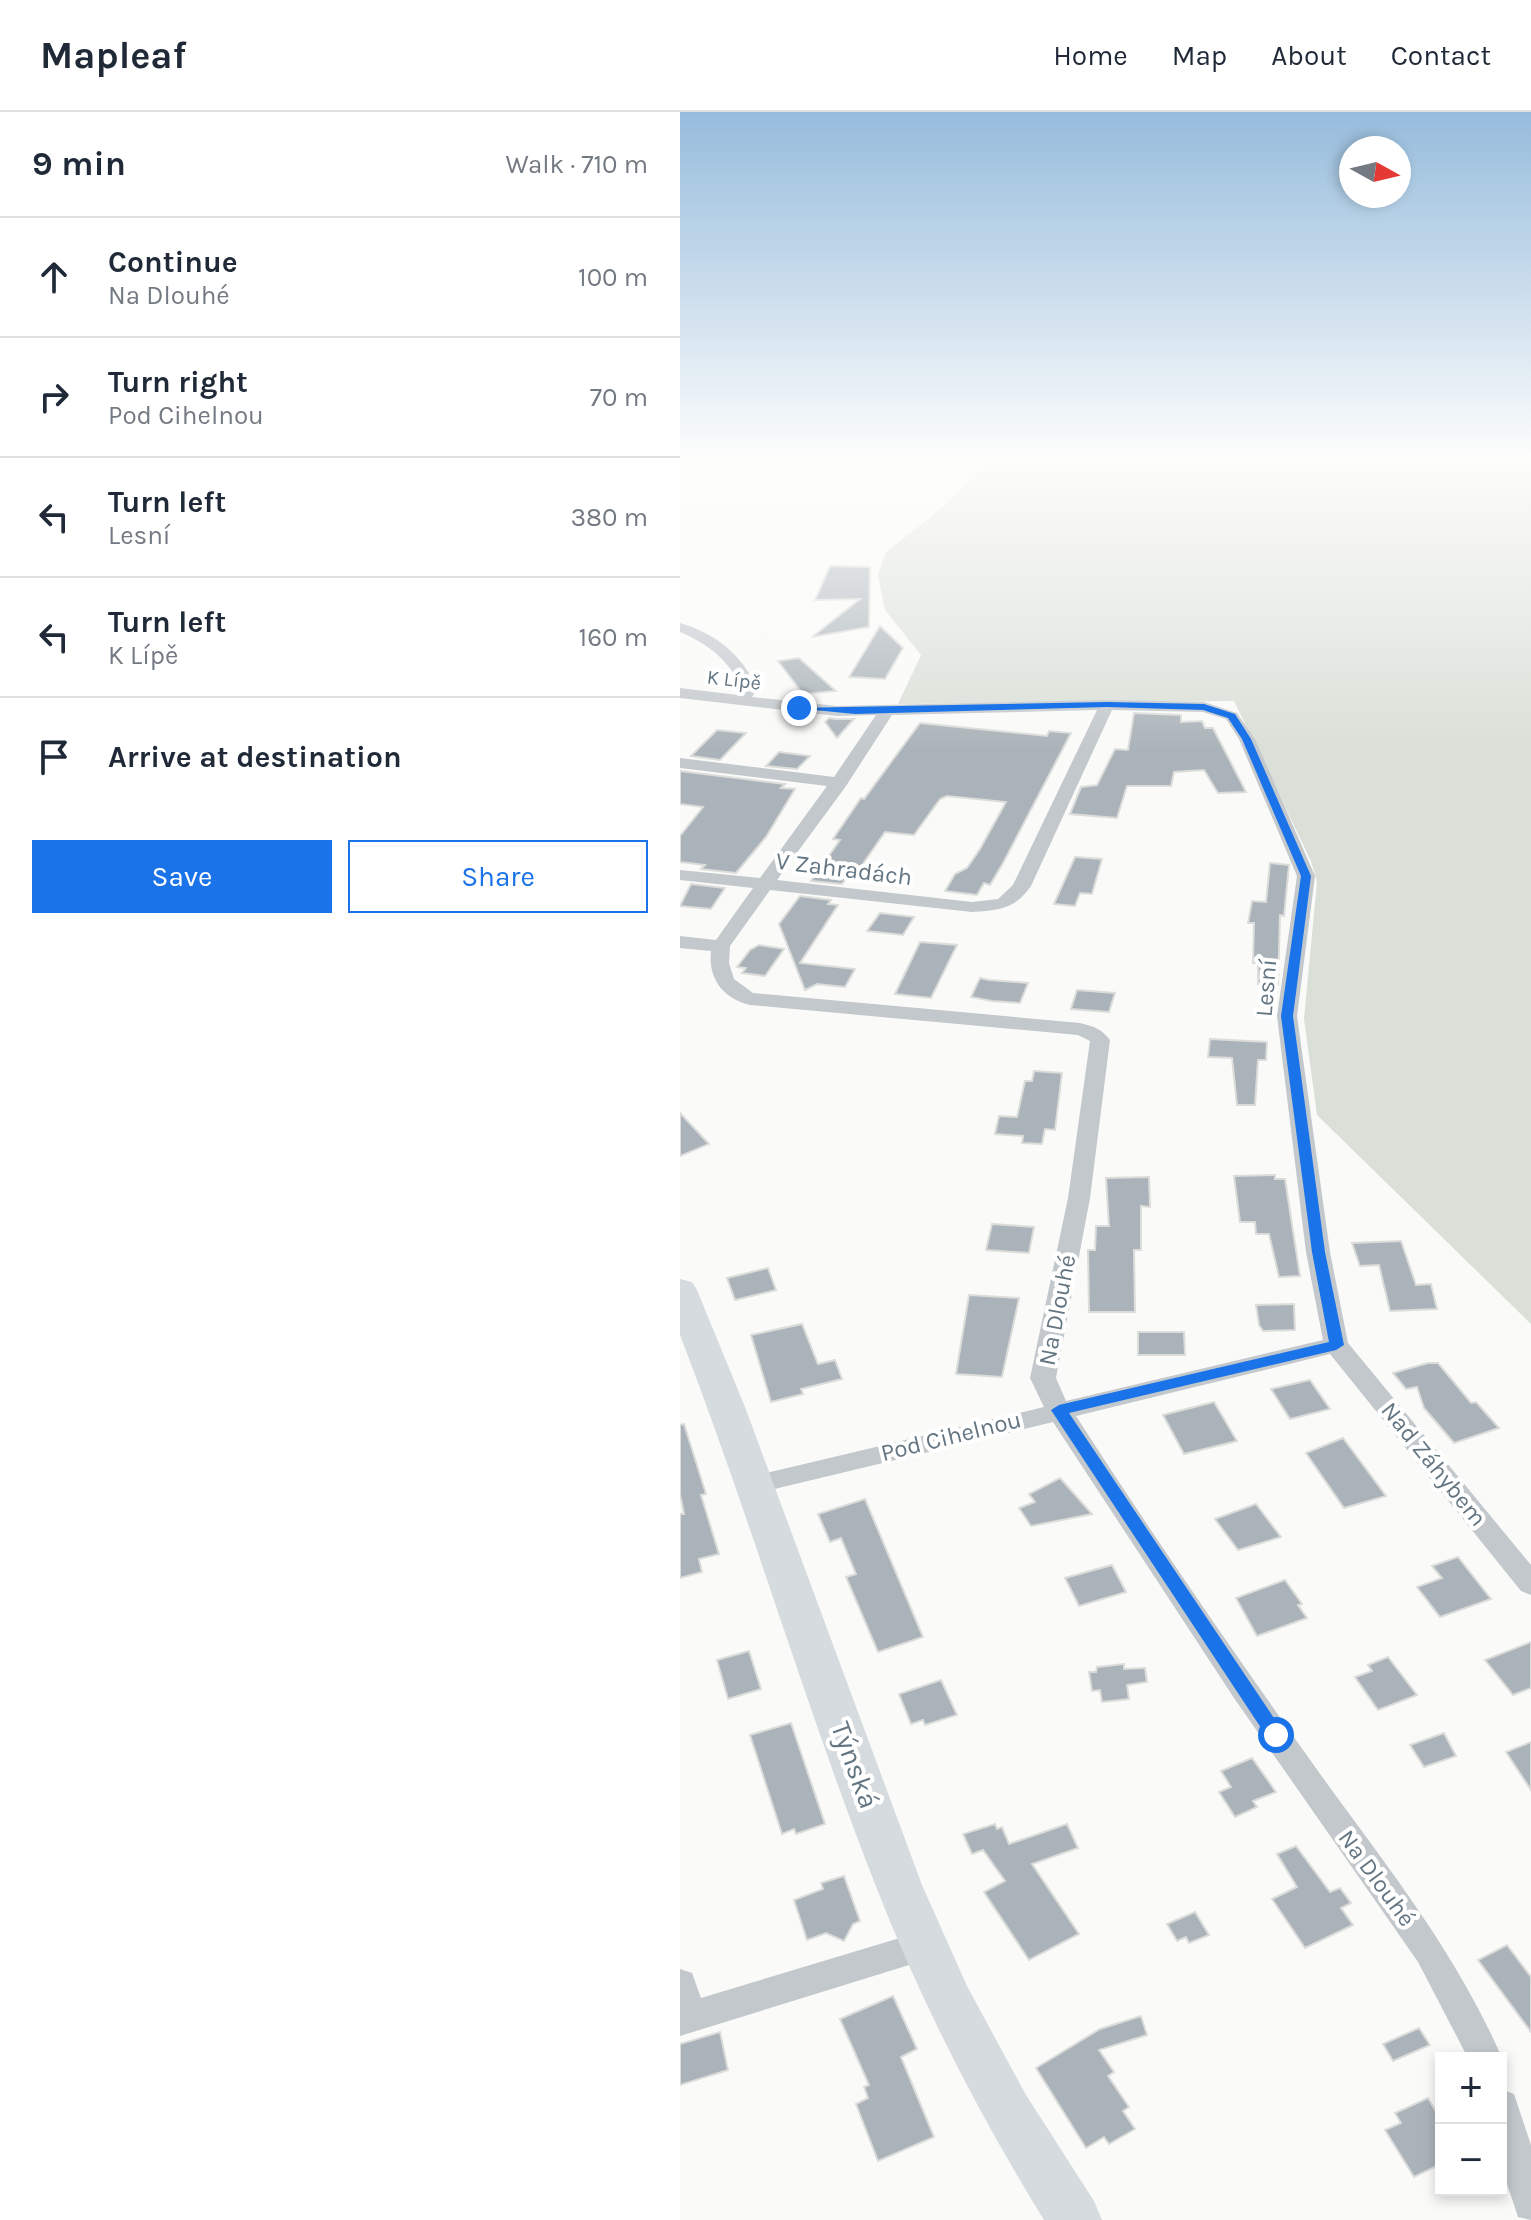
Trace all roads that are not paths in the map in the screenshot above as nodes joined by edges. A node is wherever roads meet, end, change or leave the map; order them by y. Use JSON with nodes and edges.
{"nodes":[{"id":1,"x":680,"y":627,"type":"edge"},
{"id":2,"x":680,"y":693,"type":"edge"},
{"id":3,"x":742,"y":701,"type":"junction"},
{"id":4,"x":1107,"y":705,"type":"junction"},
{"id":5,"x":1215,"y":708,"type":"joint"},
{"id":6,"x":885,"y":709,"type":"junction"},
{"id":7,"x":680,"y":763,"type":"edge"},
{"id":8,"x":840,"y":783,"type":"junction"},
{"id":9,"x":680,"y":875,"type":"edge"},
{"id":10,"x":766,"y":884,"type":"junction"},
{"id":11,"x":680,"y":942,"type":"edge"},
{"id":12,"x":721,"y":946,"type":"junction"},
{"id":13,"x":680,"y":1290,"type":"edge"},
{"id":14,"x":1336,"y":1345,"type":"junction"},
{"id":15,"x":1059,"y":1410,"type":"junction"},
{"id":16,"x":754,"y":1485,"type":"junction"},
{"id":17,"x":1531,"y":1584,"type":"edge"},
{"id":18,"x":923,"y":1946,"type":"junction"},
{"id":19,"x":680,"y":1984,"type":"edge"},
{"id":20,"x":684,"y":2018,"type":"edge"},
{"id":21,"x":1482,"y":2052,"type":"edge"},
{"id":22,"x":1507,"y":2124,"type":"edge"},
{"id":23,"x":1531,"y":2204,"type":"edge"},
{"id":24,"x":1075,"y":2220,"type":"edge"}],
"edges":[{"from":1,"to":3,"type":"street"},
{"from":2,"to":3,"type":"street","name":"K Lípě"},
{"from":3,"to":6,"type":"street","name":"K Lípě"},
{"from":4,"to":5,"type":"street","name":"K Lípě"},
{"from":4,"to":6,"type":"street","name":"K Lípě"},
{"from":4,"to":10,"type":"street","name":"V Zahradách"},
{"from":5,"to":14,"type":"street","name":"Lesní"},
{"from":6,"to":8,"type":"street"},
{"from":7,"to":8,"type":"street"},
{"from":8,"to":10,"type":"street"},
{"from":9,"to":10,"type":"street","name":"V Zahradách"},
{"from":10,"to":12,"type":"street"},
{"from":11,"to":12,"type":"street"},
{"from":12,"to":15,"type":"street","name":"Na Dlouhé"},
{"from":13,"to":16,"type":"main road","name":"Týnská"},
{"from":14,"to":15,"type":"street","name":"Pod Cihelnou"},
{"from":14,"to":17,"type":"street","name":"Nad Záhybem"},
{"from":15,"to":16,"type":"street","name":"Pod Cihelnou"},
{"from":15,"to":21,"type":"street","name":"Na Dlouhé"},
{"from":16,"to":18,"type":"main road","name":"Týnská"},
{"from":18,"to":20,"type":"street"},
{"from":18,"to":24,"type":"main road","name":"Týnská"},
{"from":19,"to":20,"type":"street"},
{"from":22,"to":23,"type":"street"}]}
